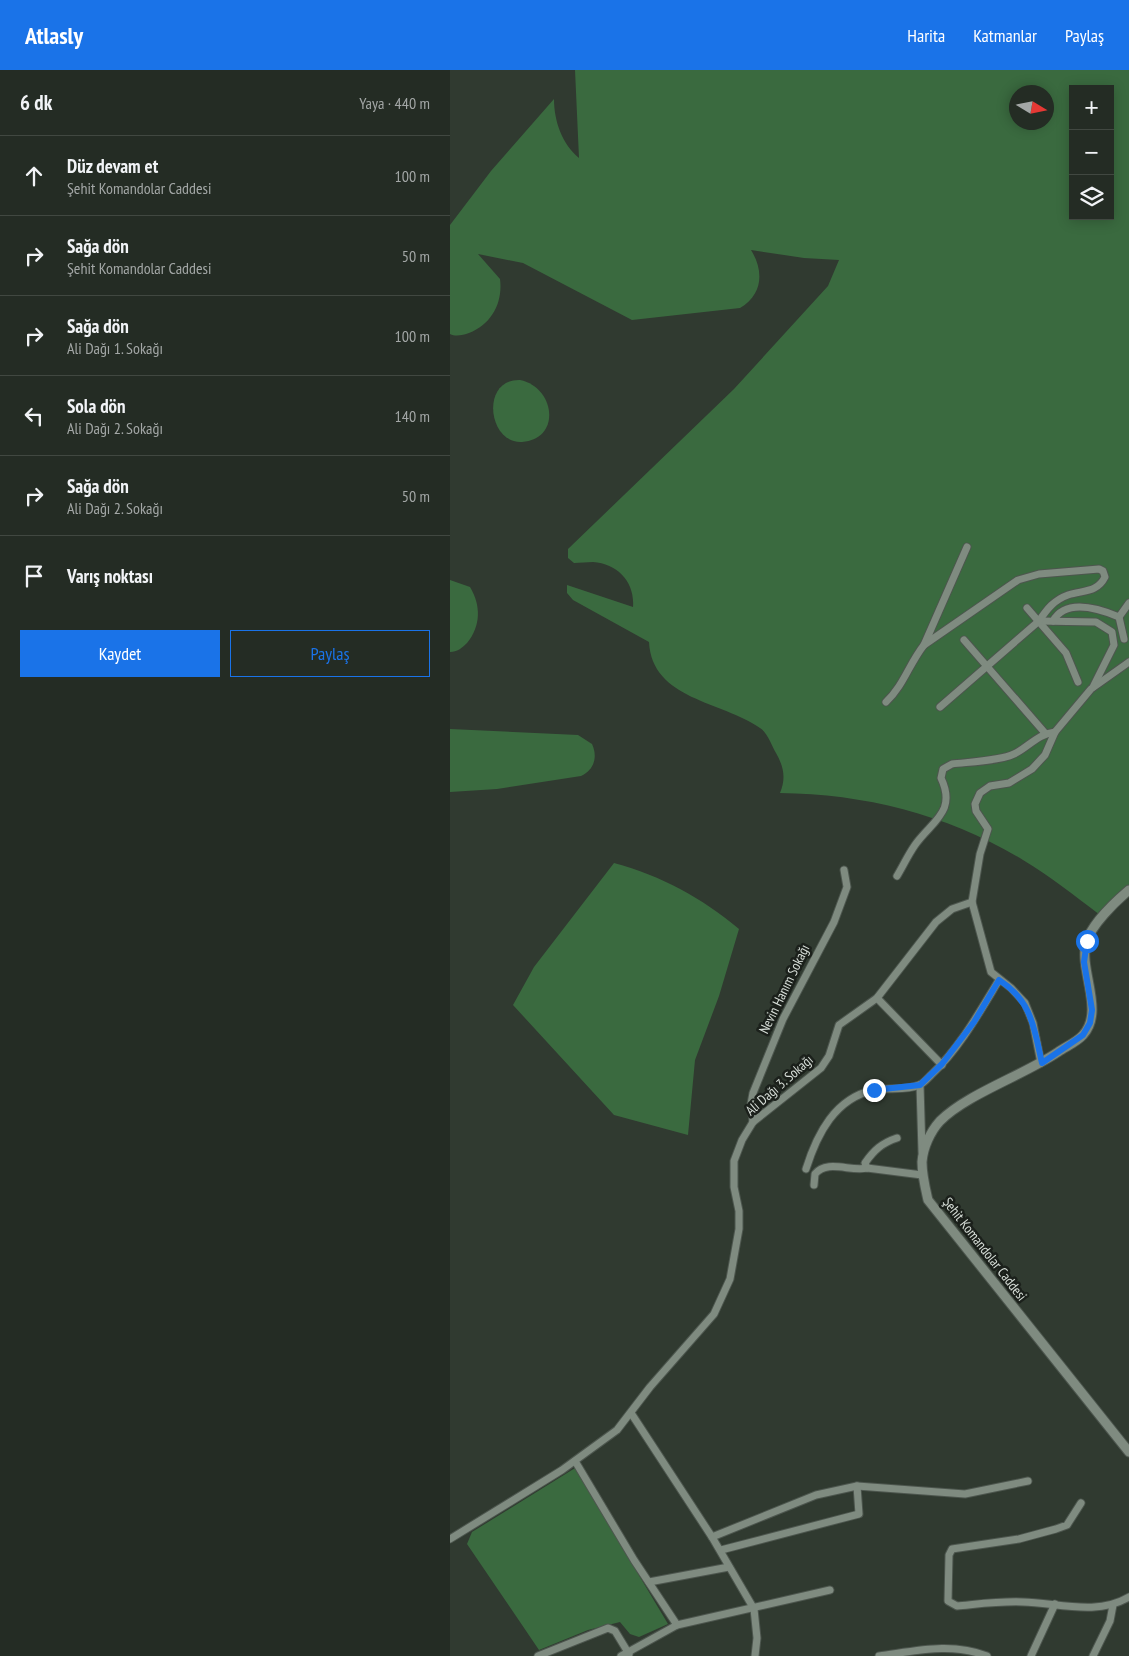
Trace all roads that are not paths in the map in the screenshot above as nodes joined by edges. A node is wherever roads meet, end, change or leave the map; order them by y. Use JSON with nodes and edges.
{"nodes":[{"id":1,"x":967,"y":547,"type":"dead end"},
{"id":2,"x":1129,"y":603,"type":"edge"},
{"id":3,"x":1027,"y":608,"type":"dead end"},
{"id":4,"x":1119,"y":618,"type":"junction"},
{"id":5,"x":1039,"y":621,"type":"junction"},
{"id":6,"x":1053,"y":621,"type":"junction"},
{"id":7,"x":1126,"y":637,"type":"edge"},
{"id":8,"x":964,"y":640,"type":"dead end"},
{"id":9,"x":1114,"y":641,"type":"junction"},
{"id":10,"x":924,"y":645,"type":"junction"},
{"id":11,"x":1129,"y":662,"type":"edge"},
{"id":12,"x":986,"y":667,"type":"junction"},
{"id":13,"x":1078,"y":682,"type":"dead end"},
{"id":14,"x":1091,"y":689,"type":"junction"},
{"id":15,"x":886,"y":702,"type":"dead end"},
{"id":16,"x":940,"y":707,"type":"dead end"},
{"id":17,"x":1054,"y":732,"type":"junction"},
{"id":18,"x":1045,"y":733,"type":"junction"},
{"id":19,"x":844,"y":870,"type":"dead end"},
{"id":20,"x":897,"y":876,"type":"dead end"},
{"id":21,"x":1129,"y":890,"type":"edge"},
{"id":22,"x":972,"y":902,"type":"junction"},
{"id":23,"x":999,"y":980,"type":"junction"},
{"id":24,"x":877,"y":998,"type":"junction"},
{"id":25,"x":1042,"y":1063,"type":"junction"},
{"id":26,"x":942,"y":1064,"type":"junction"},
{"id":27,"x":920,"y":1085,"type":"junction"},
{"id":28,"x":753,"y":1122,"type":"junction"},
{"id":29,"x":897,"y":1138,"type":"dead end"},
{"id":30,"x":922,"y":1161,"type":"junction"},
{"id":31,"x":868,"y":1168,"type":"junction"},
{"id":32,"x":806,"y":1169,"type":"dead end"},
{"id":33,"x":922,"y":1175,"type":"junction"},
{"id":34,"x":814,"y":1185,"type":"dead end"},
{"id":35,"x":631,"y":1413,"type":"junction"},
{"id":36,"x":1129,"y":1452,"type":"edge"},
{"id":37,"x":575,"y":1461,"type":"junction"},
{"id":38,"x":1028,"y":1480,"type":"dead end"},
{"id":39,"x":857,"y":1486,"type":"junction"},
{"id":40,"x":1081,"y":1502,"type":"dead end"},
{"id":41,"x":712,"y":1537,"type":"junction"},
{"id":42,"x":450,"y":1539,"type":"edge"},
{"id":43,"x":721,"y":1550,"type":"junction"},
{"id":44,"x":729,"y":1567,"type":"junction"},
{"id":45,"x":649,"y":1582,"type":"junction"},
{"id":46,"x":830,"y":1590,"type":"dead end"},
{"id":47,"x":1129,"y":1597,"type":"edge"},
{"id":48,"x":1055,"y":1604,"type":"junction"},
{"id":49,"x":1113,"y":1605,"type":"junction"},
{"id":50,"x":754,"y":1609,"type":"junction"},
{"id":51,"x":677,"y":1625,"type":"junction"},
{"id":52,"x":628,"y":1654,"type":"edge"},
{"id":53,"x":538,"y":1656,"type":"edge"},
{"id":54,"x":621,"y":1656,"type":"edge"},
{"id":55,"x":755,"y":1656,"type":"edge"},
{"id":56,"x":878,"y":1656,"type":"edge"},
{"id":57,"x":987,"y":1656,"type":"edge"},
{"id":58,"x":1031,"y":1656,"type":"edge"},
{"id":59,"x":1093,"y":1656,"type":"edge"}],
"edges":[{"from":1,"to":10,"type":"street"},
{"from":2,"to":4,"type":"street"},
{"from":3,"to":5,"type":"street"},
{"from":4,"to":6,"type":"street"},
{"from":4,"to":7,"type":"street"},
{"from":5,"to":6,"type":"street"},
{"from":5,"to":10,"type":"street"},
{"from":5,"to":12,"type":"street"},
{"from":5,"to":13,"type":"street"},
{"from":6,"to":9,"type":"street"},
{"from":7,"to":9,"type":"street"},
{"from":8,"to":12,"type":"street"},
{"from":9,"to":14,"type":"street"},
{"from":10,"to":15,"type":"street"},
{"from":11,"to":14,"type":"street"},
{"from":12,"to":16,"type":"street"},
{"from":12,"to":18,"type":"street"},
{"from":14,"to":17,"type":"street"},
{"from":17,"to":18,"type":"street"},
{"from":17,"to":22,"type":"street"},
{"from":18,"to":20,"type":"street"},
{"from":19,"to":28,"type":"street","name":"Nevin Hanım Sokağı"},
{"from":21,"to":25,"type":"main road","name":"Şehit Komandolar Caddesi"},
{"from":22,"to":23,"type":"street"},
{"from":22,"to":24,"type":"street","name":"Ali Dağı 3. Sokağı"},
{"from":23,"to":25,"type":"street"},
{"from":23,"to":26,"type":"street"},
{"from":24,"to":26,"type":"street"},
{"from":24,"to":28,"type":"street","name":"Ali Dağı 3. Sokağı"},
{"from":25,"to":30,"type":"main road","name":"Şehit Komandolar Caddesi"},
{"from":26,"to":27,"type":"street"},
{"from":27,"to":30,"type":"street"},
{"from":27,"to":32,"type":"street"},
{"from":28,"to":35,"type":"street","name":"Ali Dağı 3. Sokağı"},
{"from":29,"to":31,"type":"street"},
{"from":30,"to":33,"type":"main road","name":"Şehit Komandolar Caddesi"},
{"from":31,"to":33,"type":"street"},
{"from":31,"to":34,"type":"street"},
{"from":33,"to":36,"type":"main road","name":"Şehit Komandolar Caddesi"},
{"from":35,"to":37,"type":"street","name":"Ali Dağı 3. Sokağı"},
{"from":35,"to":41,"type":"street"},
{"from":37,"to":42,"type":"street","name":"Ali Dağı 3. Sokağı"},
{"from":37,"to":45,"type":"street"},
{"from":38,"to":39,"type":"street"},
{"from":39,"to":41,"type":"street"},
{"from":39,"to":43,"type":"street"},
{"from":40,"to":48,"type":"street"},
{"from":41,"to":43,"type":"street"},
{"from":43,"to":44,"type":"street"},
{"from":44,"to":45,"type":"street"},
{"from":44,"to":50,"type":"street"},
{"from":45,"to":51,"type":"street"},
{"from":46,"to":50,"type":"street"},
{"from":47,"to":49,"type":"street"},
{"from":48,"to":49,"type":"street"},
{"from":48,"to":58,"type":"street"},
{"from":49,"to":59,"type":"street"},
{"from":50,"to":51,"type":"street"},
{"from":50,"to":55,"type":"street"},
{"from":51,"to":52,"type":"street"},
{"from":52,"to":53,"type":"street"},
{"from":52,"to":54,"type":"street"},
{"from":56,"to":57,"type":"street"}]}
